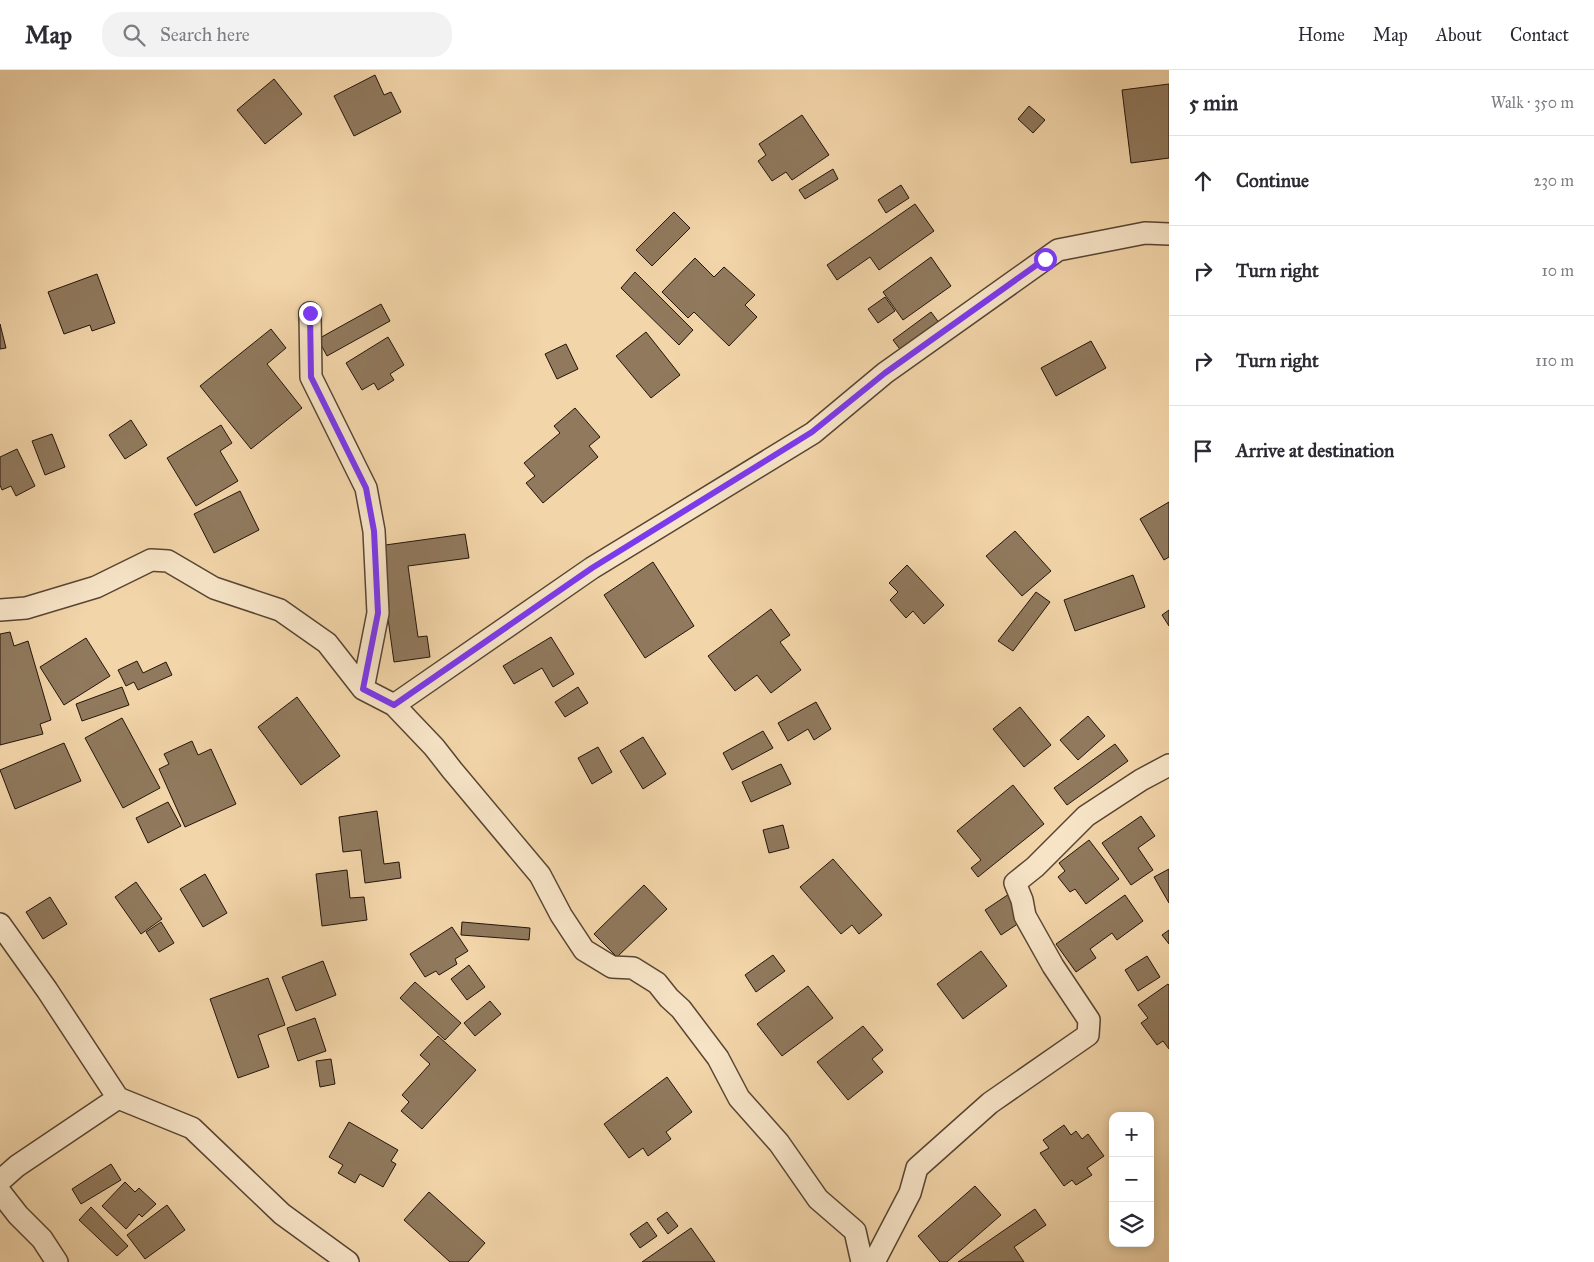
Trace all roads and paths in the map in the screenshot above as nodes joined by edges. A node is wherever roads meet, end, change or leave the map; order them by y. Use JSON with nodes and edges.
{"nodes":[{"id":1,"x":1169,"y":234,"type":"edge"},
{"id":2,"x":310,"y":313,"type":"dead end"},
{"id":3,"x":0,"y":610,"type":"edge"},
{"id":4,"x":363,"y":689,"type":"junction"},
{"id":5,"x":394,"y":705,"type":"junction"},
{"id":6,"x":1169,"y":765,"type":"edge"},
{"id":7,"x":0,"y":924,"type":"edge"},
{"id":8,"x":118,"y":1098,"type":"junction"},
{"id":9,"x":0,"y":1181,"type":"edge"},
{"id":10,"x":0,"y":1192,"type":"edge"},
{"id":11,"x":57,"y":1262,"type":"edge"},
{"id":12,"x":348,"y":1262,"type":"edge"},
{"id":13,"x":862,"y":1262,"type":"edge"},
{"id":14,"x":874,"y":1262,"type":"edge"}],
"edges":[{"from":1,"to":5,"type":"street"},
{"from":2,"to":4,"type":"street"},
{"from":3,"to":4,"type":"street"},
{"from":4,"to":5,"type":"street"},
{"from":5,"to":13,"type":"street"},
{"from":6,"to":14,"type":"street"},
{"from":7,"to":8,"type":"street"},
{"from":8,"to":9,"type":"street"},
{"from":8,"to":12,"type":"street"},
{"from":10,"to":11,"type":"street"}]}
